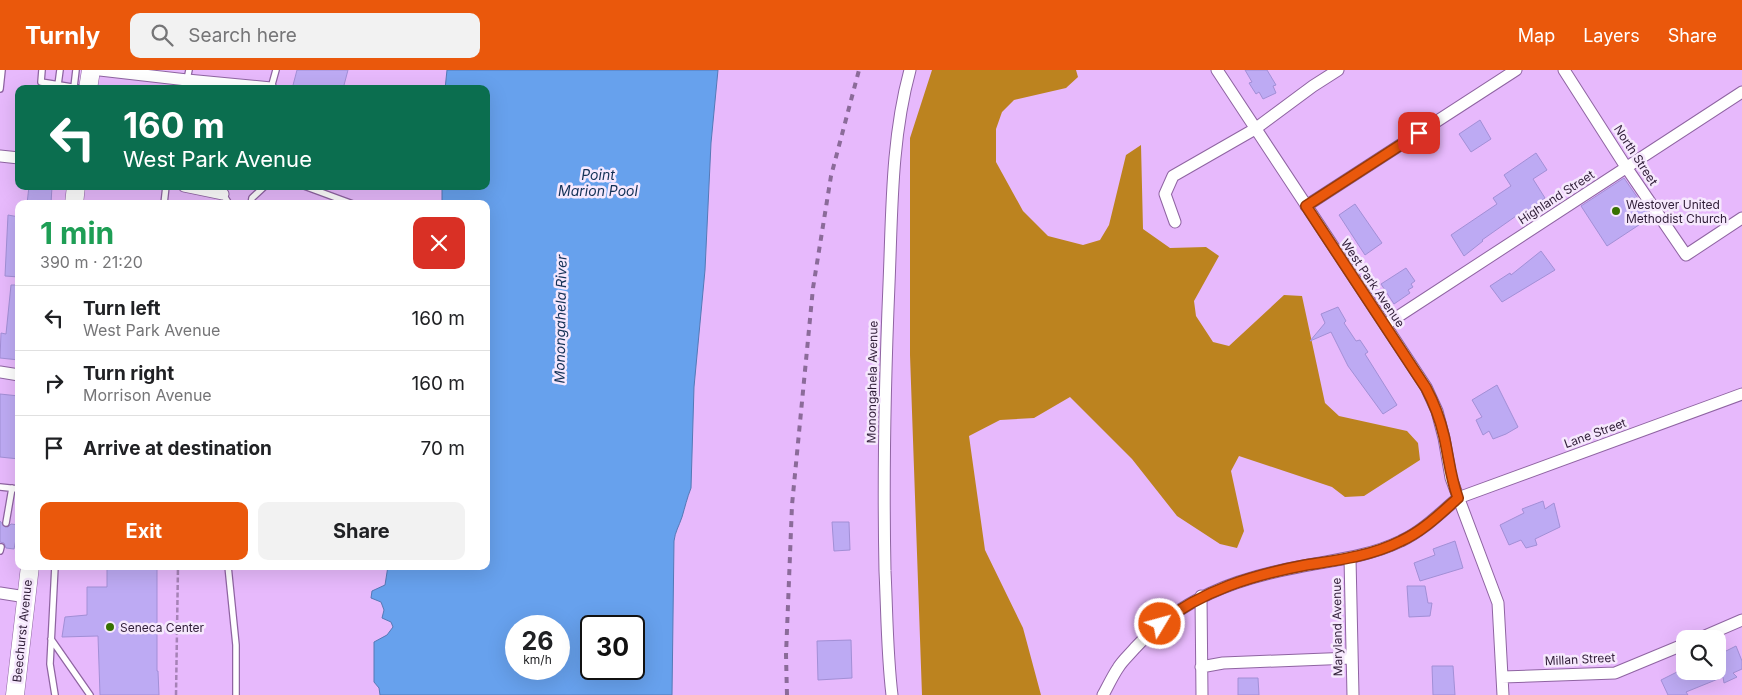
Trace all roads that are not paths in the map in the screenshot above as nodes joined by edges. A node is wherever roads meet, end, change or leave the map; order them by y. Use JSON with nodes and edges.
{"nodes":[{"id":1,"x":2,"y":70,"type":"edge"},
{"id":2,"x":42,"y":70,"type":"edge"},
{"id":3,"x":60,"y":70,"type":"edge"},
{"id":4,"x":76,"y":70,"type":"edge"},
{"id":5,"x":91,"y":70,"type":"edge"},
{"id":6,"x":100,"y":70,"type":"edge"},
{"id":7,"x":276,"y":70,"type":"edge"},
{"id":8,"x":910,"y":70,"type":"edge"},
{"id":9,"x":1217,"y":70,"type":"edge"},
{"id":10,"x":1338,"y":70,"type":"edge"},
{"id":11,"x":1516,"y":70,"type":"edge"},
{"id":12,"x":1564,"y":70,"type":"edge"},
{"id":13,"x":187,"y":80,"type":"edge"},
{"id":14,"x":58,"y":85,"type":"joint"},
{"id":15,"x":80,"y":85,"type":"edge"},
{"id":16,"x":83,"y":85,"type":"edge"},
{"id":17,"x":240,"y":85,"type":"edge"},
{"id":18,"x":272,"y":85,"type":"edge"},
{"id":19,"x":0,"y":89,"type":"edge"},
{"id":20,"x":1742,"y":92,"type":"edge"},
{"id":21,"x":1255,"y":129,"type":"junction"},
{"id":22,"x":0,"y":156,"type":"edge"},
{"id":23,"x":15,"y":158,"type":"edge"},
{"id":24,"x":1626,"y":167,"type":"junction"},
{"id":25,"x":197,"y":190,"type":"edge"},
{"id":26,"x":261,"y":190,"type":"edge"},
{"id":27,"x":315,"y":190,"type":"edge"},
{"id":28,"x":226,"y":199,"type":"edge"},
{"id":29,"x":252,"y":200,"type":"edge"},
{"id":30,"x":342,"y":200,"type":"edge"},
{"id":31,"x":1306,"y":206,"type":"junction"},
{"id":32,"x":1742,"y":218,"type":"edge"},
{"id":33,"x":1175,"y":222,"type":"dead end"},
{"id":34,"x":1385,"y":325,"type":"junction"},
{"id":35,"x":0,"y":372,"type":"edge"},
{"id":36,"x":15,"y":374,"type":"edge"},
{"id":37,"x":1742,"y":394,"type":"edge"},
{"id":38,"x":0,"y":487,"type":"edge"},
{"id":39,"x":15,"y":488,"type":"edge"},
{"id":40,"x":15,"y":491,"type":"edge"},
{"id":41,"x":1458,"y":498,"type":"junction"},
{"id":42,"x":6,"y":522,"type":"dead end"},
{"id":43,"x":1,"y":546,"type":"edge"},
{"id":44,"x":0,"y":551,"type":"edge"},
{"id":45,"x":1350,"y":558,"type":"junction"},
{"id":46,"x":29,"y":570,"type":"edge"},
{"id":47,"x":55,"y":570,"type":"edge"},
{"id":48,"x":228,"y":570,"type":"edge"},
{"id":49,"x":0,"y":593,"type":"edge"},
{"id":50,"x":1201,"y":596,"type":"junction"},
{"id":51,"x":26,"y":597,"type":"junction"},
{"id":52,"x":1742,"y":620,"type":"edge"},
{"id":53,"x":1719,"y":630,"type":"edge"},
{"id":54,"x":51,"y":639,"type":"junction"},
{"id":55,"x":1676,"y":648,"type":"edge"},
{"id":56,"x":1351,"y":658,"type":"junction"},
{"id":57,"x":1201,"y":666,"type":"junction"},
{"id":58,"x":1502,"y":677,"type":"junction"},
{"id":59,"x":15,"y":695,"type":"edge"},
{"id":60,"x":55,"y":695,"type":"edge"},
{"id":61,"x":90,"y":695,"type":"edge"},
{"id":62,"x":236,"y":695,"type":"edge"},
{"id":63,"x":892,"y":695,"type":"edge"},
{"id":64,"x":1103,"y":695,"type":"edge"},
{"id":65,"x":1202,"y":695,"type":"edge"},
{"id":66,"x":1353,"y":695,"type":"edge"},
{"id":67,"x":1503,"y":695,"type":"edge"}],
"edges":[{"from":1,"to":19,"type":"lane"},
{"from":2,"to":14,"type":"lane"},
{"from":3,"to":14,"type":"lane"},
{"from":4,"to":15,"type":"lane"},
{"from":5,"to":16,"type":"main road"},
{"from":6,"to":13,"type":"street"},
{"from":7,"to":18,"type":"lane"},
{"from":8,"to":63,"type":"street","name":"Monongahela Avenue"},
{"from":9,"to":21,"type":"street","name":"West Park Avenue"},
{"from":10,"to":21,"type":"street"},
{"from":11,"to":31,"type":"street"},
{"from":12,"to":24,"type":"street","name":"North Street"},
{"from":13,"to":17,"type":"street"},
{"from":20,"to":24,"type":"street","name":"Highland Street"},
{"from":21,"to":31,"type":"street","name":"West Park Avenue"},
{"from":21,"to":33,"type":"street"},
{"from":22,"to":23,"type":"street"},
{"from":24,"to":32,"type":"street","name":"North Street"},
{"from":24,"to":34,"type":"street","name":"Highland Street"},
{"from":25,"to":28,"type":"street"},
{"from":26,"to":29,"type":"lane"},
{"from":27,"to":30,"type":"lane"},
{"from":31,"to":34,"type":"street","name":"West Park Avenue"},
{"from":34,"to":41,"type":"street","name":"West Park Avenue"},
{"from":35,"to":36,"type":"street"},
{"from":37,"to":41,"type":"street","name":"Lane Street"},
{"from":38,"to":39,"type":"lane"},
{"from":40,"to":42,"type":"lane"},
{"from":41,"to":45,"type":"street"},
{"from":41,"to":58,"type":"street","name":"West Park Avenue"},
{"from":43,"to":44,"type":"lane"},
{"from":45,"to":50,"type":"street"},
{"from":45,"to":56,"type":"street","name":"Maryland Avenue"},
{"from":46,"to":51,"type":"main road","name":"Beechurst Avenue"},
{"from":47,"to":54,"type":"lane"},
{"from":48,"to":62,"type":"lane"},
{"from":49,"to":51,"type":"street"},
{"from":50,"to":57,"type":"street"},
{"from":50,"to":64,"type":"street"},
{"from":51,"to":59,"type":"main road","name":"Beechurst Avenue"},
{"from":52,"to":53,"type":"street"},
{"from":54,"to":60,"type":"lane"},
{"from":54,"to":61,"type":"lane"},
{"from":55,"to":58,"type":"street","name":"Millan Street"},
{"from":56,"to":57,"type":"street"},
{"from":56,"to":66,"type":"street","name":"Maryland Avenue"},
{"from":57,"to":65,"type":"street"},
{"from":58,"to":67,"type":"street","name":"West Park Avenue"}]}
